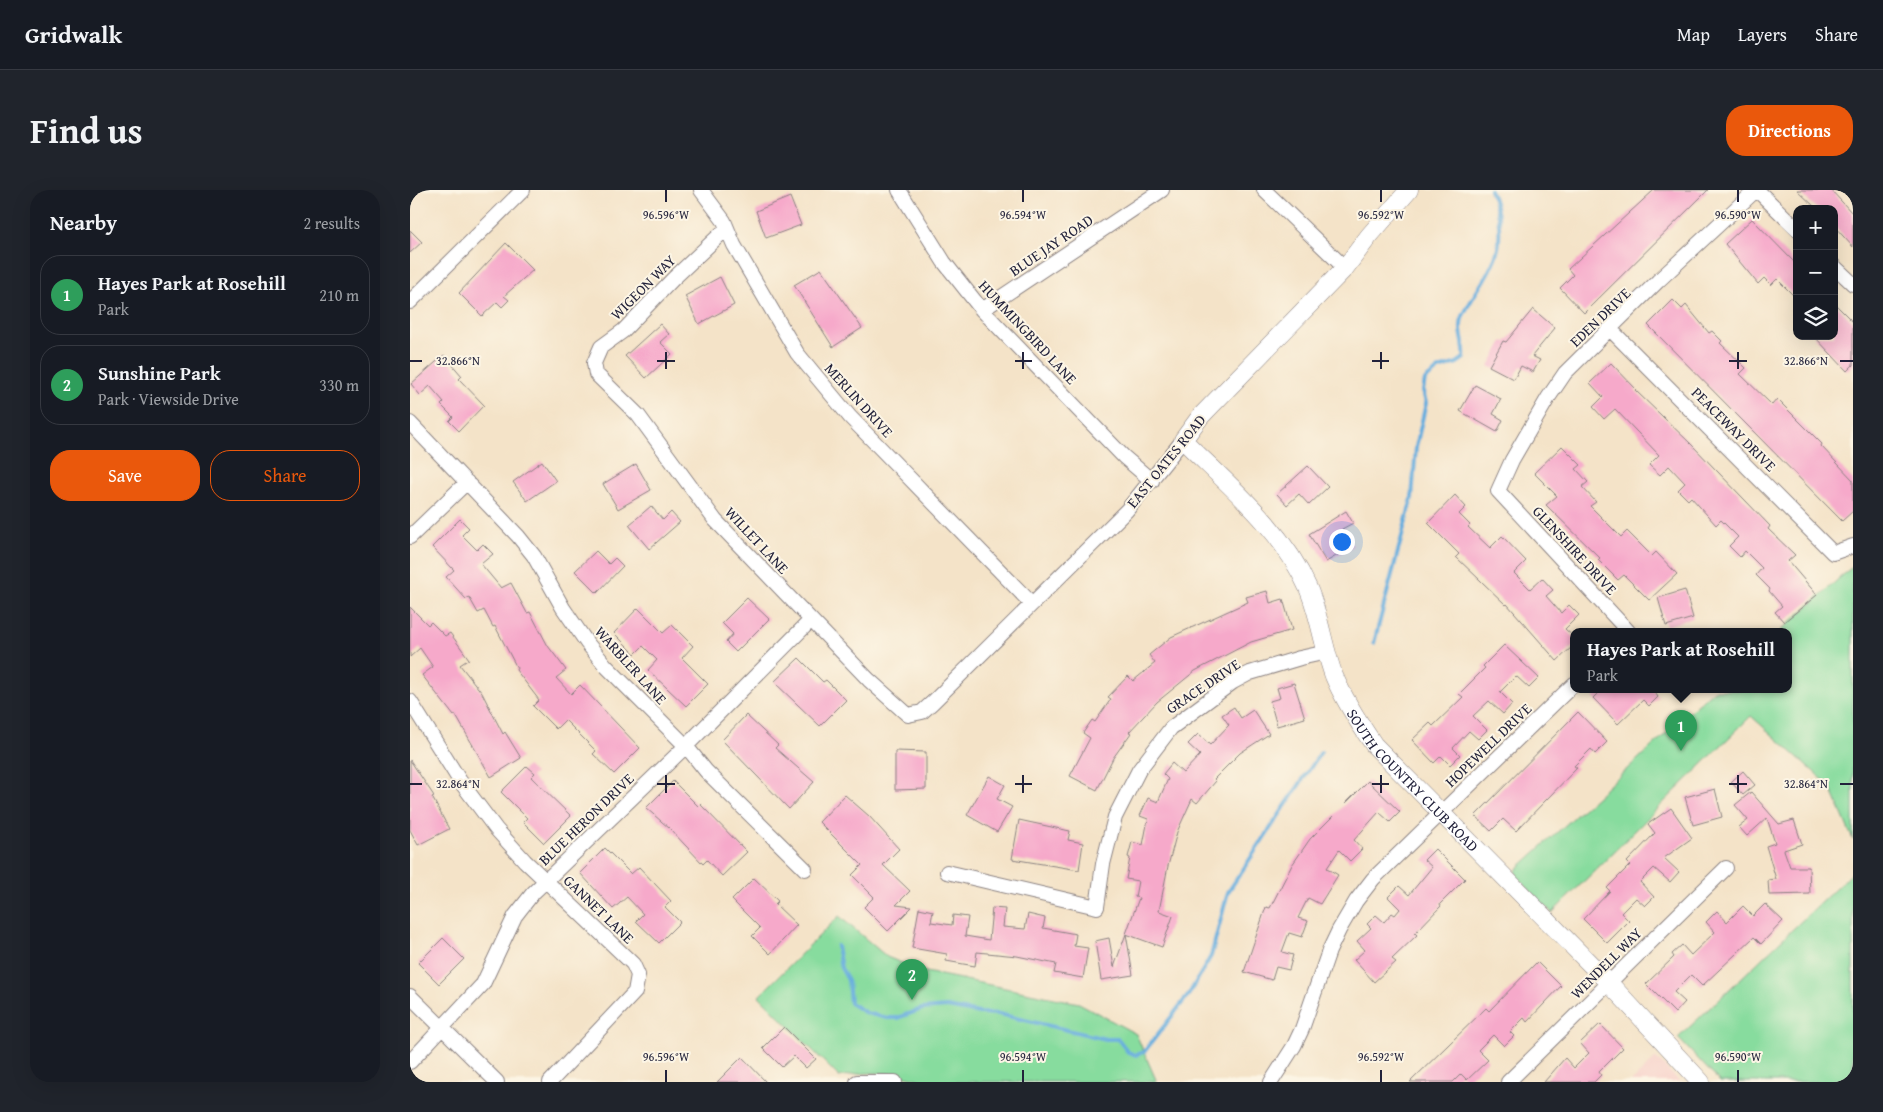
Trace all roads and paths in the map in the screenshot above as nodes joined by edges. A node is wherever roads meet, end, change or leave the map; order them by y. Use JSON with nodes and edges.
{"nodes":[{"id":1,"x":523,"y":190,"type":"edge"},
{"id":2,"x":701,"y":190,"type":"edge"},
{"id":3,"x":899,"y":190,"type":"edge"},
{"id":4,"x":1162,"y":190,"type":"edge"},
{"id":5,"x":1264,"y":190,"type":"edge"},
{"id":6,"x":1409,"y":190,"type":"edge"},
{"id":7,"x":1756,"y":190,"type":"edge"},
{"id":8,"x":1793,"y":225,"type":"edge"},
{"id":9,"x":727,"y":228,"type":"junction"},
{"id":10,"x":1345,"y":268,"type":"junction"},
{"id":11,"x":1838,"y":270,"type":"edge"},
{"id":12,"x":1853,"y":284,"type":"edge"},
{"id":13,"x":410,"y":302,"type":"edge"},
{"id":14,"x":982,"y":310,"type":"junction"},
{"id":15,"x":1610,"y":329,"type":"junction"},
{"id":16,"x":596,"y":374,"type":"joint"},
{"id":17,"x":410,"y":424,"type":"edge"},
{"id":18,"x":1184,"y":440,"type":"junction"},
{"id":19,"x":467,"y":482,"type":"junction"},
{"id":20,"x":1152,"y":482,"type":"junction"},
{"id":21,"x":1498,"y":491,"type":"joint"},
{"id":22,"x":410,"y":537,"type":"edge"},
{"id":23,"x":1853,"y":546,"type":"edge"},
{"id":24,"x":1031,"y":603,"type":"junction"},
{"id":25,"x":811,"y":620,"type":"junction"},
{"id":26,"x":1623,"y":628,"type":"edge"},
{"id":27,"x":1328,"y":652,"type":"junction"},
{"id":28,"x":1570,"y":688,"type":"edge"},
{"id":29,"x":410,"y":701,"type":"edge"},
{"id":30,"x":908,"y":715,"type":"joint"},
{"id":31,"x":686,"y":746,"type":"junction"},
{"id":32,"x":1441,"y":814,"type":"junction"},
{"id":33,"x":1726,"y":868,"type":"dead end"},
{"id":34,"x":805,"y":869,"type":"dead end"},
{"id":35,"x":947,"y":872,"type":"dead end"},
{"id":36,"x":546,"y":881,"type":"junction"},
{"id":37,"x":1609,"y":983,"type":"junction"},
{"id":38,"x":410,"y":996,"type":"edge"},
{"id":39,"x":443,"y":1029,"type":"junction"},
{"id":40,"x":410,"y":1062,"type":"edge"},
{"id":41,"x":497,"y":1082,"type":"edge"},
{"id":42,"x":550,"y":1082,"type":"edge"},
{"id":43,"x":857,"y":1082,"type":"edge"},
{"id":44,"x":896,"y":1082,"type":"edge"},
{"id":45,"x":1271,"y":1082,"type":"edge"},
{"id":46,"x":1508,"y":1082,"type":"edge"},
{"id":47,"x":1700,"y":1082,"type":"edge"}],
"edges":[{"from":1,"to":13,"type":"street"},
{"from":2,"to":9,"type":"street","name":"MERLIN DRIVE"},
{"from":3,"to":14,"type":"street","name":"HUMMINGBIRD LANE"},
{"from":4,"to":14,"type":"street","name":"BLUE JAY ROAD"},
{"from":5,"to":10,"type":"street"},
{"from":6,"to":10,"type":"street","name":"EAST OATES ROAD"},
{"from":7,"to":8,"type":"street"},
{"from":7,"to":15,"type":"street","name":"EDEN DRIVE"},
{"from":9,"to":16,"type":"street","name":"WIGEON WAY"},
{"from":9,"to":24,"type":"street","name":"MERLIN DRIVE"},
{"from":10,"to":18,"type":"street","name":"EAST OATES ROAD"},
{"from":11,"to":12,"type":"street"},
{"from":14,"to":20,"type":"street","name":"HUMMINGBIRD LANE"},
{"from":15,"to":21,"type":"street","name":"EDEN DRIVE"},
{"from":15,"to":23,"type":"street","name":"PEACEWAY DRIVE"},
{"from":16,"to":25,"type":"street","name":"WILLET LANE"},
{"from":17,"to":19,"type":"street","name":"WARBLER LANE"},
{"from":18,"to":20,"type":"street","name":"EAST OATES ROAD"},
{"from":18,"to":27,"type":"street","name":"SOUTH COUNTRY CLUB ROAD"},
{"from":19,"to":22,"type":"street"},
{"from":19,"to":31,"type":"street","name":"WARBLER LANE"},
{"from":20,"to":24,"type":"street","name":"EAST OATES ROAD"},
{"from":21,"to":26,"type":"street","name":"GLENSHIRE DRIVE"},
{"from":24,"to":30,"type":"street","name":"EAST OATES ROAD"},
{"from":25,"to":30,"type":"street","name":"WILLET LANE"},
{"from":25,"to":31,"type":"street","name":"BLUE HERON DRIVE"},
{"from":27,"to":32,"type":"street","name":"SOUTH COUNTRY CLUB ROAD"},
{"from":27,"to":35,"type":"street","name":"GRACE DRIVE"},
{"from":28,"to":32,"type":"street","name":"HOPEWELL DRIVE"},
{"from":29,"to":36,"type":"street","name":"GANNET LANE"},
{"from":31,"to":34,"type":"street","name":"WARBLER LANE"},
{"from":31,"to":36,"type":"street","name":"BLUE HERON DRIVE"},
{"from":32,"to":37,"type":"street","name":"SOUTH COUNTRY CLUB ROAD"},
{"from":32,"to":45,"type":"street","name":"HOPEWELL DRIVE"},
{"from":33,"to":37,"type":"street","name":"WENDELL WAY"},
{"from":36,"to":39,"type":"street","name":"BLUE HERON DRIVE"},
{"from":36,"to":42,"type":"street","name":"GANNET LANE"},
{"from":37,"to":46,"type":"street","name":"WENDELL WAY"},
{"from":37,"to":47,"type":"street","name":"SOUTH COUNTRY CLUB ROAD"},
{"from":38,"to":39,"type":"street"},
{"from":39,"to":40,"type":"street","name":"BLUE HERON DRIVE"},
{"from":39,"to":41,"type":"street"},
{"from":43,"to":44,"type":"street"}]}
